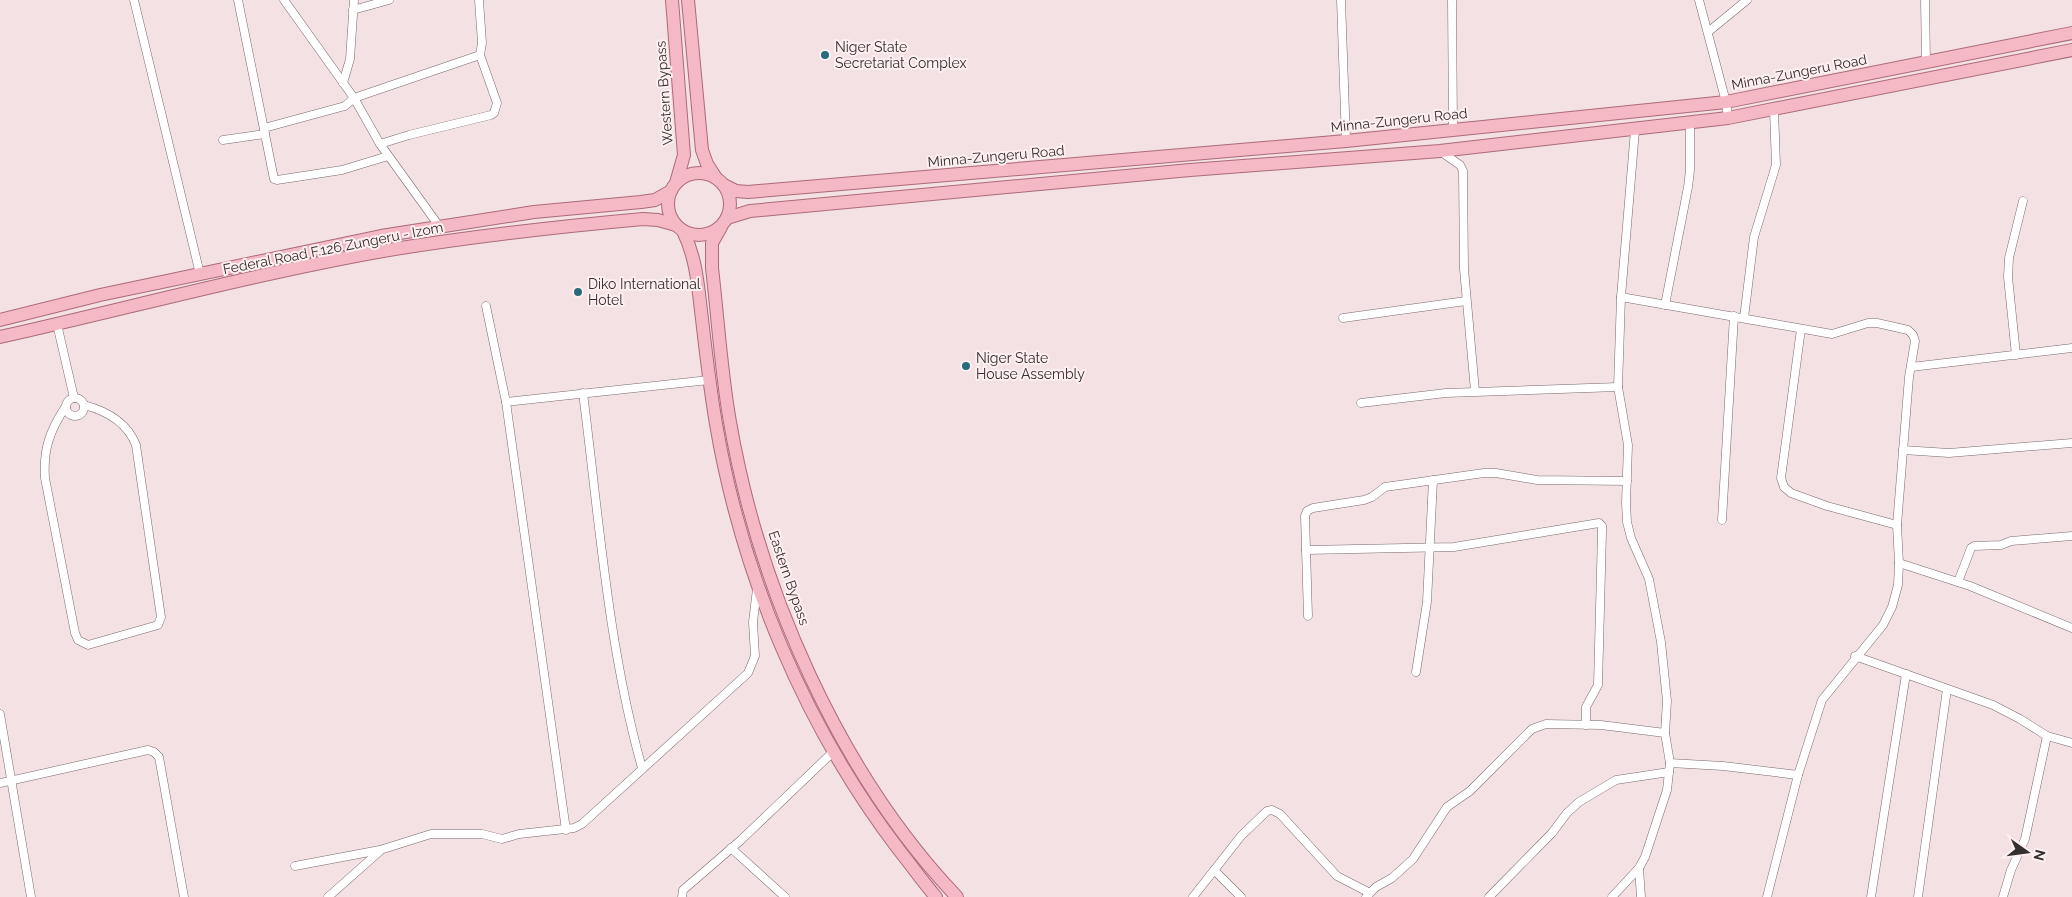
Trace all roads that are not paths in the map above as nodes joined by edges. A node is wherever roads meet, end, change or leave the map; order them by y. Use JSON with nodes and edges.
{"nodes":[{"id":1,"x":134,"y":0,"type":"edge"},
{"id":2,"x":238,"y":0,"type":"edge"},
{"id":3,"x":284,"y":0,"type":"edge"},
{"id":4,"x":354,"y":0,"type":"edge"},
{"id":5,"x":389,"y":0,"type":"edge"},
{"id":6,"x":479,"y":0,"type":"edge"},
{"id":7,"x":672,"y":0,"type":"edge"},
{"id":8,"x":688,"y":0,"type":"edge"},
{"id":9,"x":1341,"y":0,"type":"edge"},
{"id":10,"x":1452,"y":0,"type":"edge"},
{"id":11,"x":1699,"y":0,"type":"edge"},
{"id":12,"x":1748,"y":0,"type":"edge"},
{"id":13,"x":1925,"y":0,"type":"edge"},
{"id":14,"x":353,"y":10,"type":"junction"},
{"id":15,"x":1708,"y":32,"type":"junction"},
{"id":16,"x":2072,"y":33,"type":"edge"},
{"id":17,"x":2072,"y":50,"type":"edge"},
{"id":18,"x":480,"y":55,"type":"junction"},
{"id":19,"x":1926,"y":62,"type":"junction"},
{"id":20,"x":343,"y":83,"type":"junction"},
{"id":21,"x":354,"y":98,"type":"junction"},
{"id":22,"x":1726,"y":102,"type":"junction"},
{"id":23,"x":1774,"y":110,"type":"junction"},
{"id":24,"x":1728,"y":118,"type":"junction"},
{"id":25,"x":1690,"y":123,"type":"junction"},
{"id":26,"x":1452,"y":130,"type":"junction"},
{"id":27,"x":1635,"y":130,"type":"junction"},
{"id":28,"x":264,"y":131,"type":"junction"},
{"id":29,"x":224,"y":140,"type":"dead end"},
{"id":30,"x":1346,"y":141,"type":"junction"},
{"id":31,"x":380,"y":144,"type":"junction"},
{"id":32,"x":1440,"y":150,"type":"junction"},
{"id":33,"x":1188,"y":154,"type":"junction"},
{"id":34,"x":388,"y":156,"type":"junction"},
{"id":35,"x":1190,"y":170,"type":"junction"},
{"id":36,"x":720,"y":182,"type":"junction"},
{"id":37,"x":674,"y":187,"type":"junction"},
{"id":38,"x":2023,"y":200,"type":"dead end"},
{"id":39,"x":724,"y":222,"type":"junction"},
{"id":40,"x":438,"y":226,"type":"junction"},
{"id":41,"x":680,"y":228,"type":"junction"},
{"id":42,"x":322,"y":247,"type":"junction"},
{"id":43,"x":326,"y":262,"type":"junction"},
{"id":44,"x":200,"y":274,"type":"junction"},
{"id":45,"x":1621,"y":298,"type":"junction"},
{"id":46,"x":1466,"y":300,"type":"junction"},
{"id":47,"x":1665,"y":305,"type":"junction"},
{"id":48,"x":486,"y":306,"type":"dead end"},
{"id":49,"x":1734,"y":316,"type":"junction"},
{"id":50,"x":1343,"y":318,"type":"dead end"},
{"id":51,"x":1744,"y":318,"type":"junction"},
{"id":52,"x":0,"y":320,"type":"edge"},
{"id":53,"x":57,"y":324,"type":"junction"},
{"id":54,"x":1801,"y":329,"type":"junction"},
{"id":55,"x":0,"y":337,"type":"edge"},
{"id":56,"x":2072,"y":348,"type":"edge"},
{"id":57,"x":2016,"y":354,"type":"junction"},
{"id":58,"x":1910,"y":367,"type":"junction"},
{"id":59,"x":709,"y":380,"type":"junction"},
{"id":60,"x":1618,"y":386,"type":"junction"},
{"id":61,"x":1475,"y":391,"type":"junction"},
{"id":62,"x":583,"y":394,"type":"junction"},
{"id":63,"x":74,"y":398,"type":"junction"},
{"id":64,"x":506,"y":402,"type":"junction"},
{"id":65,"x":1361,"y":403,"type":"dead end"},
{"id":66,"x":84,"y":405,"type":"junction"},
{"id":67,"x":66,"y":406,"type":"junction"},
{"id":68,"x":2072,"y":443,"type":"edge"},
{"id":69,"x":1903,"y":450,"type":"junction"},
{"id":70,"x":1432,"y":480,"type":"junction"},
{"id":71,"x":1627,"y":481,"type":"junction"},
{"id":72,"x":1722,"y":520,"type":"dead end"},
{"id":73,"x":1897,"y":524,"type":"junction"},
{"id":74,"x":2072,"y":536,"type":"edge"},
{"id":75,"x":1429,"y":548,"type":"junction"},
{"id":76,"x":1306,"y":550,"type":"junction"},
{"id":77,"x":1899,"y":563,"type":"junction"},
{"id":78,"x":1958,"y":582,"type":"junction"},
{"id":79,"x":758,"y":584,"type":"junction"},
{"id":80,"x":1308,"y":616,"type":"dead end"},
{"id":81,"x":2072,"y":628,"type":"edge"},
{"id":82,"x":1855,"y":656,"type":"junction"},
{"id":83,"x":1416,"y":672,"type":"dead end"},
{"id":84,"x":1906,"y":674,"type":"junction"},
{"id":85,"x":1947,"y":689,"type":"junction"},
{"id":86,"x":0,"y":714,"type":"edge"},
{"id":87,"x":1586,"y":725,"type":"junction"},
{"id":88,"x":1665,"y":733,"type":"junction"},
{"id":89,"x":2046,"y":736,"type":"junction"},
{"id":90,"x":2072,"y":743,"type":"edge"},
{"id":91,"x":834,"y":751,"type":"junction"},
{"id":92,"x":1670,"y":763,"type":"junction"},
{"id":93,"x":642,"y":768,"type":"junction"},
{"id":94,"x":1669,"y":772,"type":"junction"},
{"id":95,"x":1798,"y":775,"type":"junction"},
{"id":96,"x":10,"y":781,"type":"junction"},
{"id":97,"x":0,"y":783,"type":"edge"},
{"id":98,"x":566,"y":830,"type":"junction"},
{"id":99,"x":732,"y":848,"type":"junction"},
{"id":100,"x":380,"y":850,"type":"junction"},
{"id":101,"x":294,"y":866,"type":"dead end"},
{"id":102,"x":1640,"y":868,"type":"junction"},
{"id":103,"x":1214,"y":870,"type":"junction"},
{"id":104,"x":1368,"y":895,"type":"edge"},
{"id":105,"x":31,"y":897,"type":"edge"},
{"id":106,"x":184,"y":897,"type":"edge"},
{"id":107,"x":328,"y":897,"type":"edge"},
{"id":108,"x":682,"y":897,"type":"edge"},
{"id":109,"x":786,"y":897,"type":"edge"},
{"id":110,"x":936,"y":897,"type":"edge"},
{"id":111,"x":957,"y":897,"type":"edge"},
{"id":112,"x":1193,"y":897,"type":"edge"},
{"id":113,"x":1240,"y":897,"type":"edge"},
{"id":114,"x":1488,"y":897,"type":"edge"},
{"id":115,"x":1612,"y":897,"type":"edge"},
{"id":116,"x":1641,"y":897,"type":"edge"},
{"id":117,"x":1767,"y":897,"type":"edge"},
{"id":118,"x":1871,"y":897,"type":"edge"},
{"id":119,"x":1918,"y":897,"type":"edge"},
{"id":120,"x":2003,"y":897,"type":"edge"}],
"edges":[{"from":1,"to":44,"type":"street"},
{"from":2,"to":28,"type":"street"},
{"from":3,"to":20,"type":"street"},
{"from":4,"to":14,"type":"street"},
{"from":5,"to":14,"type":"street"},
{"from":6,"to":18,"type":"street"},
{"from":7,"to":37,"type":"main road","name":"Western Bypass"},
{"from":8,"to":36,"type":"main road"},
{"from":9,"to":30,"type":"street"},
{"from":10,"to":26,"type":"street"},
{"from":11,"to":15,"type":"street"},
{"from":12,"to":15,"type":"street"},
{"from":13,"to":19,"type":"street"},
{"from":14,"to":20,"type":"street"},
{"from":15,"to":22,"type":"street"},
{"from":16,"to":19,"type":"main road","name":"Minna-Zungeru Road"},
{"from":17,"to":23,"type":"main road"},
{"from":18,"to":21,"type":"street"},
{"from":18,"to":31,"type":"street"},
{"from":19,"to":22,"type":"main road","name":"Minna-Zungeru Road"},
{"from":20,"to":21,"type":"street"},
{"from":21,"to":28,"type":"street"},
{"from":21,"to":31,"type":"street"},
{"from":22,"to":24,"type":"street"},
{"from":22,"to":26,"type":"main road","name":"Minna-Zungeru Road"},
{"from":23,"to":24,"type":"main road"},
{"from":23,"to":51,"type":"street"},
{"from":24,"to":25,"type":"main road"},
{"from":25,"to":27,"type":"main road"},
{"from":25,"to":47,"type":"street"},
{"from":26,"to":30,"type":"main road","name":"Minna-Zungeru Road"},
{"from":27,"to":32,"type":"main road"},
{"from":27,"to":45,"type":"street"},
{"from":28,"to":29,"type":"street"},
{"from":28,"to":34,"type":"street"},
{"from":30,"to":33,"type":"main road","name":"Minna-Zungeru Road"},
{"from":31,"to":34,"type":"street"},
{"from":32,"to":35,"type":"main road"},
{"from":32,"to":46,"type":"street"},
{"from":33,"to":35,"type":"main road"},
{"from":33,"to":36,"type":"main road","name":"Minna-Zungeru Road"},
{"from":34,"to":40,"type":"street"},
{"from":35,"to":39,"type":"main road"},
{"from":36,"to":37,"type":"main road","name":"Federal Road F.126 Zungeru - Izom"},
{"from":36,"to":39,"type":"main road"},
{"from":37,"to":40,"type":"main road","name":"Federal Road F.126 Zungeru - Izom"},
{"from":37,"to":41,"type":"main road"},
{"from":38,"to":57,"type":"street"},
{"from":39,"to":41,"type":"main road","name":"Federal Road F.126 Zungeru - Izom"},
{"from":39,"to":111,"type":"main road","name":"Eastern Bypass"},
{"from":40,"to":42,"type":"main road","name":"Federal Road F.126 Zungeru - Izom"},
{"from":41,"to":43,"type":"main road","name":"Federal Road F.126 Zungeru - Izom"},
{"from":41,"to":59,"type":"main road"},
{"from":42,"to":43,"type":"main road"},
{"from":42,"to":44,"type":"main road","name":"Federal Road F.126 Zungeru - Izom"},
{"from":43,"to":53,"type":"main road","name":"Federal Road F.126 Zungeru - Izom"},
{"from":44,"to":52,"type":"main road","name":"Federal Road F.126 Zungeru - Izom"},
{"from":45,"to":47,"type":"street"},
{"from":45,"to":60,"type":"street"},
{"from":46,"to":50,"type":"street"},
{"from":46,"to":61,"type":"street"},
{"from":47,"to":49,"type":"street"},
{"from":48,"to":64,"type":"street"},
{"from":49,"to":51,"type":"street"},
{"from":49,"to":72,"type":"street"},
{"from":51,"to":54,"type":"street"},
{"from":53,"to":55,"type":"main road","name":"Federal Road F.126 Zungeru - Izom"},
{"from":53,"to":63,"type":"street"},
{"from":54,"to":58,"type":"street"},
{"from":54,"to":73,"type":"street"},
{"from":56,"to":57,"type":"street"},
{"from":57,"to":58,"type":"street"},
{"from":58,"to":69,"type":"street"},
{"from":59,"to":62,"type":"street"},
{"from":59,"to":79,"type":"main road"},
{"from":60,"to":61,"type":"street"},
{"from":60,"to":71,"type":"street"},
{"from":61,"to":65,"type":"street"},
{"from":62,"to":64,"type":"street"},
{"from":62,"to":93,"type":"street"},
{"from":63,"to":66,"type":"street"},
{"from":63,"to":67,"type":"street"},
{"from":64,"to":98,"type":"street"},
{"from":66,"to":67,"type":"street"},
{"from":66,"to":67,"type":"street"},
{"from":68,"to":69,"type":"street"},
{"from":69,"to":73,"type":"street"},
{"from":70,"to":71,"type":"street"},
{"from":70,"to":75,"type":"street"},
{"from":70,"to":76,"type":"street"},
{"from":71,"to":88,"type":"street"},
{"from":73,"to":77,"type":"street"},
{"from":74,"to":78,"type":"street"},
{"from":75,"to":76,"type":"street"},
{"from":75,"to":83,"type":"street"},
{"from":75,"to":87,"type":"street"},
{"from":76,"to":80,"type":"street"},
{"from":77,"to":78,"type":"street"},
{"from":77,"to":82,"type":"street"},
{"from":78,"to":81,"type":"street"},
{"from":79,"to":91,"type":"main road"},
{"from":79,"to":93,"type":"street"},
{"from":82,"to":84,"type":"street"},
{"from":82,"to":95,"type":"street"},
{"from":84,"to":85,"type":"street"},
{"from":84,"to":118,"type":"street"},
{"from":85,"to":89,"type":"street"},
{"from":85,"to":119,"type":"street"},
{"from":86,"to":96,"type":"street"},
{"from":87,"to":88,"type":"street"},
{"from":87,"to":104,"type":"street"},
{"from":88,"to":92,"type":"street"},
{"from":89,"to":90,"type":"street"},
{"from":89,"to":120,"type":"street"},
{"from":91,"to":99,"type":"street"},
{"from":91,"to":110,"type":"main road"},
{"from":92,"to":94,"type":"street"},
{"from":92,"to":95,"type":"street"},
{"from":93,"to":98,"type":"street"},
{"from":94,"to":102,"type":"street"},
{"from":94,"to":114,"type":"street"},
{"from":95,"to":117,"type":"street"},
{"from":96,"to":97,"type":"street"},
{"from":96,"to":105,"type":"street"},
{"from":96,"to":106,"type":"street"},
{"from":98,"to":100,"type":"street"},
{"from":99,"to":108,"type":"street"},
{"from":99,"to":109,"type":"street"},
{"from":100,"to":101,"type":"street"},
{"from":100,"to":107,"type":"street"},
{"from":102,"to":115,"type":"street"},
{"from":102,"to":116,"type":"street"},
{"from":103,"to":104,"type":"street"},
{"from":103,"to":112,"type":"street"},
{"from":103,"to":113,"type":"street"}]}
